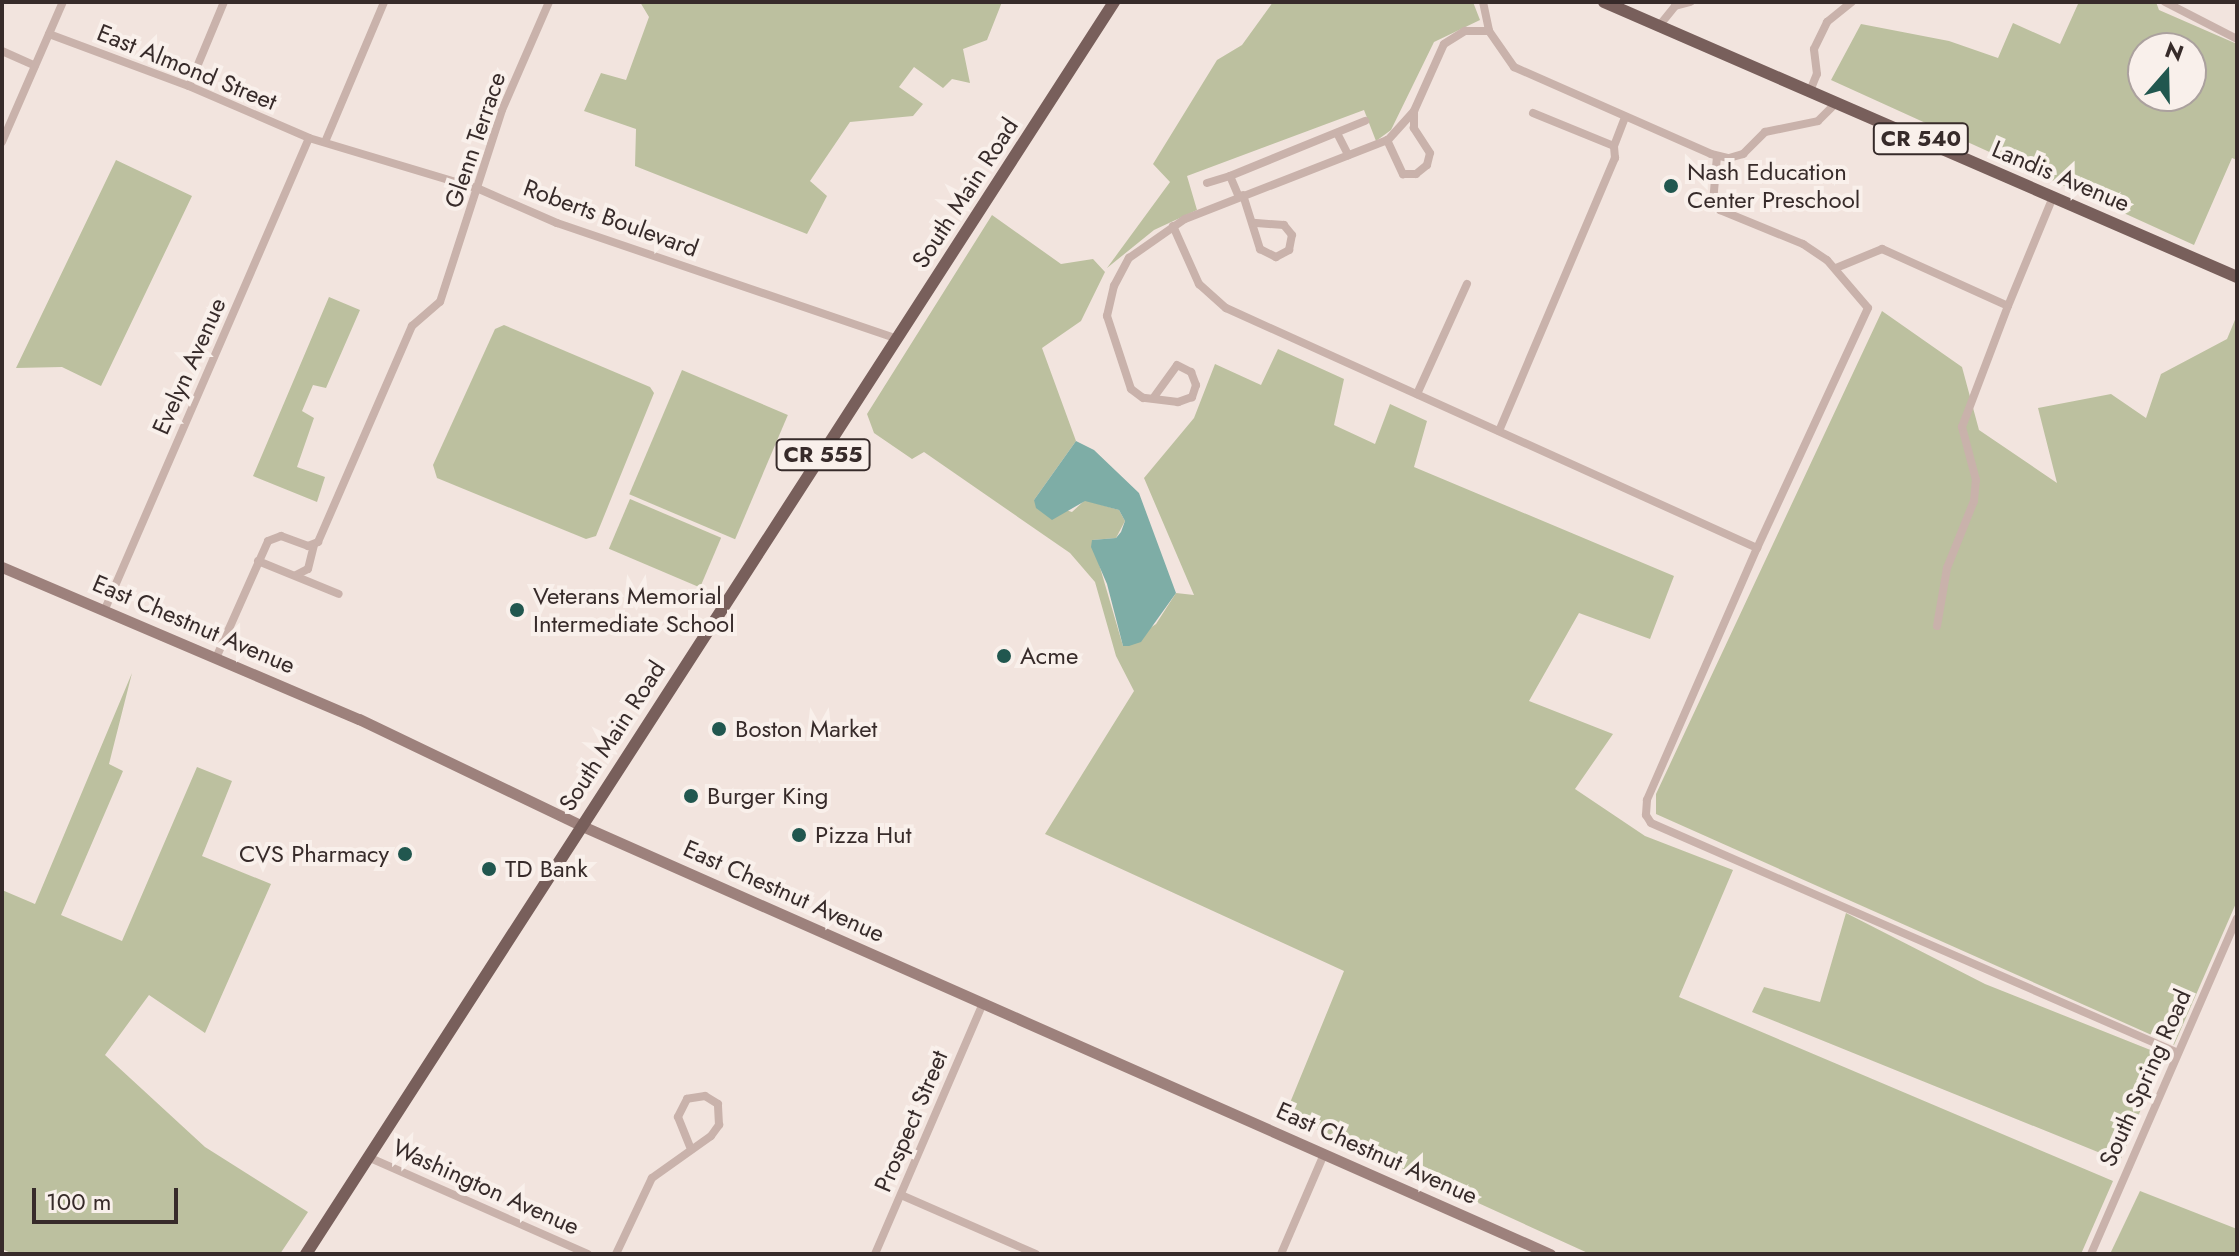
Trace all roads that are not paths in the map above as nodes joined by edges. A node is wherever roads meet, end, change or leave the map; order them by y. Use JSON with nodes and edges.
{"nodes":[{"id":1,"x":63,"y":2,"type":"edge"},
{"id":2,"x":224,"y":2,"type":"edge"},
{"id":3,"x":384,"y":2,"type":"edge"},
{"id":4,"x":549,"y":2,"type":"edge"},
{"id":5,"x":1114,"y":2,"type":"edge"},
{"id":6,"x":1483,"y":2,"type":"edge"},
{"id":7,"x":1604,"y":2,"type":"edge"},
{"id":8,"x":1690,"y":2,"type":"edge"},
{"id":9,"x":1852,"y":2,"type":"edge"},
{"id":10,"x":2165,"y":2,"type":"edge"},
{"id":11,"x":1659,"y":26,"type":"junction"},
{"id":12,"x":1489,"y":31,"type":"junction"},
{"id":13,"x":49,"y":34,"type":"junction"},
{"id":14,"x":2237,"y":39,"type":"edge"},
{"id":15,"x":2,"y":51,"type":"edge"},
{"id":16,"x":35,"y":66,"type":"junction"},
{"id":17,"x":189,"y":86,"type":"junction"},
{"id":18,"x":1810,"y":91,"type":"junction"},
{"id":19,"x":1836,"y":103,"type":"junction"},
{"id":20,"x":1414,"y":111,"type":"junction"},
{"id":21,"x":1533,"y":113,"type":"dead end"},
{"id":22,"x":1625,"y":118,"type":"junction"},
{"id":23,"x":1365,"y":121,"type":"dead end"},
{"id":24,"x":1337,"y":133,"type":"junction"},
{"id":25,"x":309,"y":138,"type":"junction"},
{"id":26,"x":1387,"y":140,"type":"junction"},
{"id":27,"x":2,"y":142,"type":"edge"},
{"id":28,"x":325,"y":142,"type":"junction"},
{"id":29,"x":1614,"y":146,"type":"junction"},
{"id":30,"x":1348,"y":155,"type":"junction"},
{"id":31,"x":1717,"y":156,"type":"junction"},
{"id":32,"x":1230,"y":176,"type":"junction"},
{"id":33,"x":1207,"y":183,"type":"dead end"},
{"id":34,"x":479,"y":189,"type":"junction"},
{"id":35,"x":1241,"y":196,"type":"junction"},
{"id":36,"x":2053,"y":197,"type":"junction"},
{"id":37,"x":1253,"y":223,"type":"junction"},
{"id":38,"x":1173,"y":226,"type":"junction"},
{"id":39,"x":1836,"y":268,"type":"junction"},
{"id":40,"x":2237,"y":277,"type":"edge"},
{"id":41,"x":1467,"y":284,"type":"dead end"},
{"id":42,"x":2008,"y":306,"type":"junction"},
{"id":43,"x":898,"y":339,"type":"junction"},
{"id":44,"x":1417,"y":394,"type":"junction"},
{"id":45,"x":1154,"y":397,"type":"junction"},
{"id":46,"x":1499,"y":431,"type":"junction"},
{"id":47,"x":314,"y":545,"type":"junction"},
{"id":48,"x":1757,"y":548,"type":"junction"},
{"id":49,"x":258,"y":561,"type":"junction"},
{"id":50,"x":2,"y":567,"type":"edge"},
{"id":51,"x":292,"y":575,"type":"junction"},
{"id":52,"x":339,"y":594,"type":"dead end"},
{"id":53,"x":105,"y":609,"type":"junction"},
{"id":54,"x":1937,"y":626,"type":"dead end"},
{"id":55,"x":216,"y":658,"type":"junction"},
{"id":56,"x":580,"y":825,"type":"junction"},
{"id":57,"x":2237,"y":918,"type":"edge"},
{"id":58,"x":983,"y":1003,"type":"junction"},
{"id":59,"x":2178,"y":1053,"type":"junction"},
{"id":60,"x":691,"y":1149,"type":"junction"},
{"id":61,"x":1324,"y":1154,"type":"junction"},
{"id":62,"x":368,"y":1157,"type":"junction"},
{"id":63,"x":901,"y":1195,"type":"junction"},
{"id":64,"x":306,"y":1254,"type":"edge"},
{"id":65,"x":588,"y":1254,"type":"edge"},
{"id":66,"x":616,"y":1254,"type":"edge"},
{"id":67,"x":875,"y":1254,"type":"edge"},
{"id":68,"x":1036,"y":1254,"type":"edge"},
{"id":69,"x":1281,"y":1254,"type":"edge"},
{"id":70,"x":1550,"y":1254,"type":"edge"},
{"id":71,"x":2091,"y":1254,"type":"edge"}],
"edges":[{"from":1,"to":13,"type":"street"},
{"from":2,"to":17,"type":"street"},
{"from":3,"to":28,"type":"street"},
{"from":4,"to":34,"type":"street","name":"Glenn Terrace"},
{"from":5,"to":43,"type":"main road","name":"South Main Road","number":"CR 555"},
{"from":6,"to":12,"type":"street"},
{"from":7,"to":11,"type":"main road","name":"Landis Avenue","number":"CR 540"},
{"from":8,"to":11,"type":"street"},
{"from":9,"to":18,"type":"street"},
{"from":10,"to":14,"type":"street"},
{"from":11,"to":18,"type":"main road","name":"Landis Avenue","number":"CR 540"},
{"from":12,"to":20,"type":"street"},
{"from":12,"to":22,"type":"street"},
{"from":13,"to":16,"type":"street"},
{"from":13,"to":17,"type":"street","name":"East Almond Street"},
{"from":15,"to":16,"type":"street"},
{"from":16,"to":27,"type":"street"},
{"from":17,"to":25,"type":"street","name":"East Almond Street"},
{"from":18,"to":19,"type":"main road","name":"Landis Avenue","number":"CR 540"},
{"from":19,"to":31,"type":"street"},
{"from":19,"to":36,"type":"main road","name":"Landis Avenue","number":"CR 540"},
{"from":20,"to":26,"type":"street"},
{"from":20,"to":26,"type":"street"},
{"from":21,"to":29,"type":"street"},
{"from":22,"to":29,"type":"street"},
{"from":22,"to":31,"type":"street"},
{"from":23,"to":24,"type":"street"},
{"from":24,"to":30,"type":"street"},
{"from":24,"to":32,"type":"street"},
{"from":25,"to":28,"type":"street","name":"Roberts Boulevard"},
{"from":25,"to":53,"type":"street","name":"Evelyn Avenue"},
{"from":26,"to":30,"type":"street"},
{"from":28,"to":34,"type":"street","name":"Roberts Boulevard"},
{"from":29,"to":46,"type":"street"},
{"from":30,"to":35,"type":"street"},
{"from":31,"to":39,"type":"street"},
{"from":32,"to":33,"type":"street"},
{"from":32,"to":35,"type":"street"},
{"from":34,"to":43,"type":"street","name":"Roberts Boulevard"},
{"from":34,"to":47,"type":"street","name":"Glenn Terrace"},
{"from":35,"to":37,"type":"street"},
{"from":35,"to":38,"type":"street"},
{"from":36,"to":40,"type":"main road","name":"Landis Avenue","number":"CR 540"},
{"from":36,"to":42,"type":"street"},
{"from":37,"to":37,"type":"street"},
{"from":38,"to":44,"type":"street"},
{"from":38,"to":45,"type":"street"},
{"from":39,"to":42,"type":"street"},
{"from":39,"to":48,"type":"street"},
{"from":41,"to":44,"type":"street"},
{"from":42,"to":54,"type":"street"},
{"from":43,"to":56,"type":"main road","name":"South Main Road","number":"CR 555"},
{"from":44,"to":46,"type":"street"},
{"from":45,"to":45,"type":"street"},
{"from":46,"to":48,"type":"street"},
{"from":47,"to":49,"type":"street"},
{"from":47,"to":51,"type":"street"},
{"from":48,"to":59,"type":"street"},
{"from":49,"to":51,"type":"street"},
{"from":49,"to":55,"type":"street"},
{"from":50,"to":53,"type":"street","name":"East Chestnut Avenue"},
{"from":51,"to":52,"type":"street"},
{"from":53,"to":55,"type":"street","name":"East Chestnut Avenue"},
{"from":55,"to":56,"type":"street","name":"East Chestnut Avenue"},
{"from":56,"to":58,"type":"street","name":"East Chestnut Avenue"},
{"from":56,"to":62,"type":"main road","name":"South Main Road","number":"CR 555"},
{"from":57,"to":59,"type":"street","name":"South Spring Road"},
{"from":58,"to":61,"type":"street","name":"East Chestnut Avenue"},
{"from":58,"to":63,"type":"street","name":"Prospect Street"},
{"from":59,"to":71,"type":"street","name":"South Spring Road"},
{"from":60,"to":60,"type":"street"},
{"from":60,"to":66,"type":"street"},
{"from":61,"to":69,"type":"street"},
{"from":61,"to":70,"type":"street","name":"East Chestnut Avenue"},
{"from":62,"to":64,"type":"main road","name":"South Main Road","number":"CR 555"},
{"from":62,"to":65,"type":"street","name":"Washington Avenue"},
{"from":63,"to":67,"type":"street","name":"Prospect Street"},
{"from":63,"to":68,"type":"street"}]}
